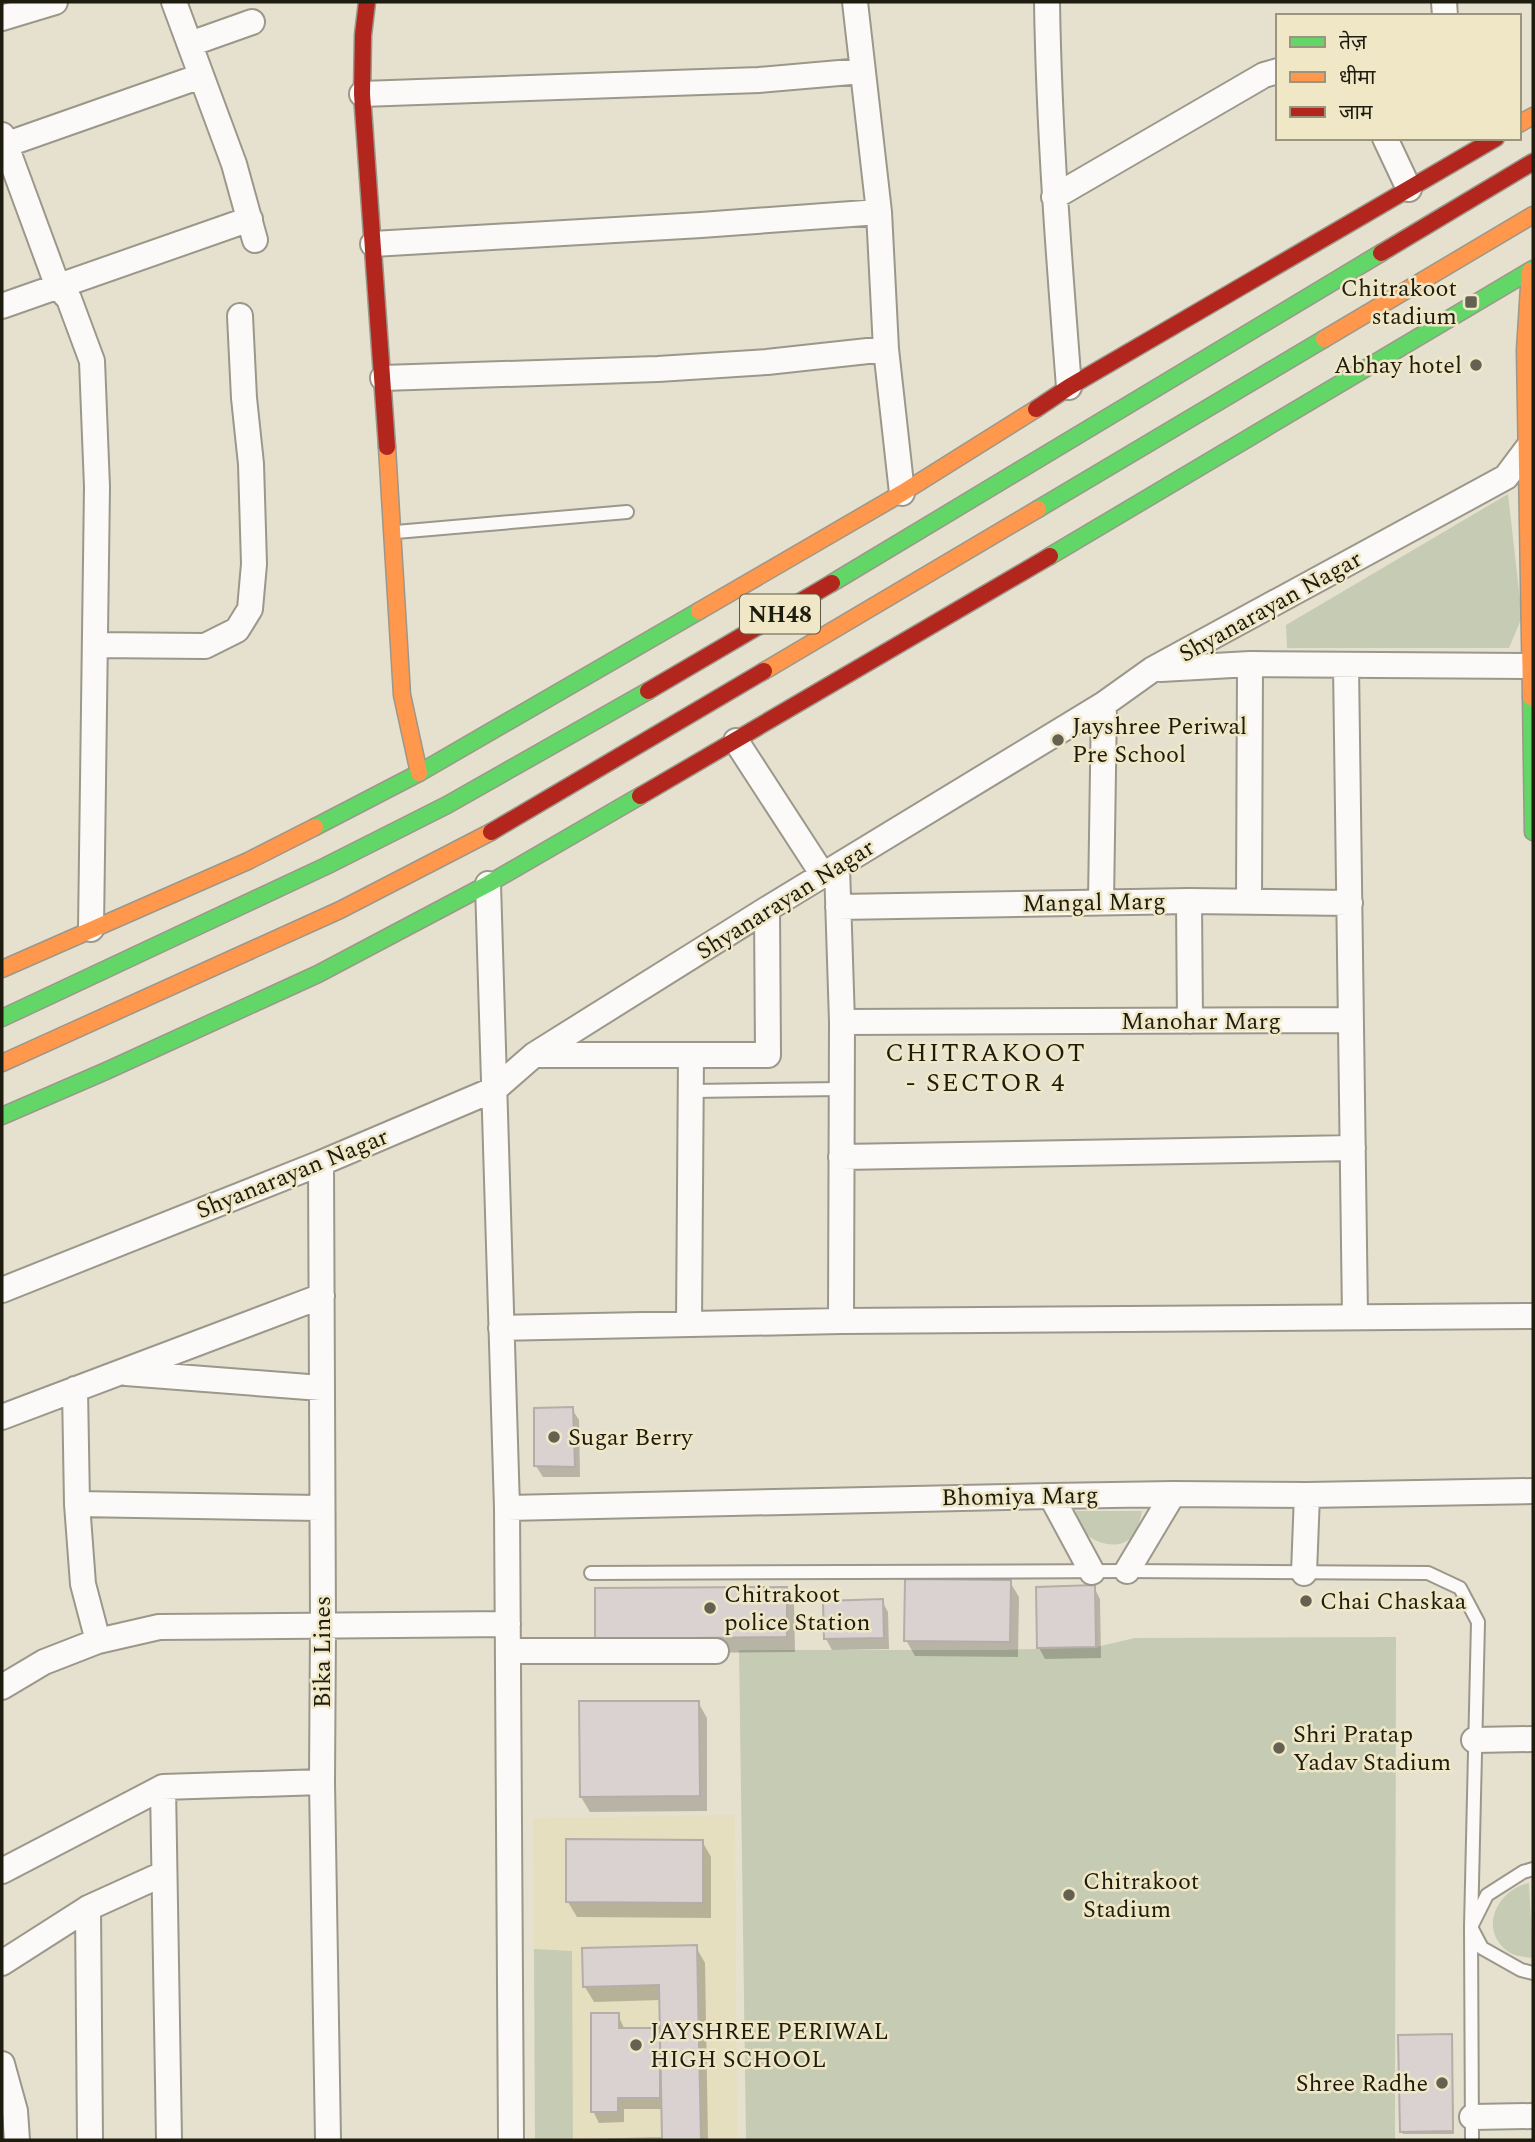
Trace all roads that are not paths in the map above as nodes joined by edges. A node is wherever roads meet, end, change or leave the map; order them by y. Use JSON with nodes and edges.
{"nodes":[{"id":1,"x":55,"y":2,"type":"edge"},
{"id":2,"x":174,"y":2,"type":"edge"},
{"id":3,"x":367,"y":2,"type":"edge"},
{"id":4,"x":855,"y":2,"type":"edge"},
{"id":5,"x":1047,"y":2,"type":"edge"},
{"id":6,"x":2,"y":18,"type":"edge"},
{"id":7,"x":252,"y":22,"type":"dead end"},
{"id":8,"x":190,"y":44,"type":"junction"},
{"id":9,"x":862,"y":71,"type":"junction"},
{"id":10,"x":1276,"y":72,"type":"edge"},
{"id":11,"x":201,"y":76,"type":"junction"},
{"id":12,"x":362,"y":94,"type":"junction"},
{"id":13,"x":1386,"y":140,"type":"edge"},
{"id":14,"x":1493,"y":140,"type":"edge"},
{"id":15,"x":3,"y":142,"type":"edge"},
{"id":16,"x":1533,"y":162,"type":"edge"},
{"id":17,"x":1409,"y":189,"type":"junction"},
{"id":18,"x":1054,"y":197,"type":"junction"},
{"id":19,"x":880,"y":212,"type":"junction"},
{"id":20,"x":1533,"y":215,"type":"edge"},
{"id":21,"x":373,"y":244,"type":"junction"},
{"id":22,"x":1532,"y":270,"type":"edge"},
{"id":23,"x":58,"y":287,"type":"junction"},
{"id":24,"x":2,"y":306,"type":"edge"},
{"id":25,"x":240,"y":316,"type":"dead end"},
{"id":26,"x":1529,"y":347,"type":"edge"},
{"id":27,"x":886,"y":349,"type":"junction"},
{"id":28,"x":383,"y":377,"type":"junction"},
{"id":29,"x":1069,"y":387,"type":"junction"},
{"id":30,"x":1530,"y":445,"type":"edge"},
{"id":31,"x":902,"y":493,"type":"junction"},
{"id":32,"x":627,"y":512,"type":"dead end"},
{"id":33,"x":392,"y":532,"type":"junction"},
{"id":34,"x":1531,"y":556,"type":"edge"},
{"id":35,"x":95,"y":645,"type":"junction"},
{"id":36,"x":1250,"y":664,"type":"junction"},
{"id":37,"x":1346,"y":665,"type":"junction"},
{"id":38,"x":1531,"y":666,"type":"junction"},
{"id":39,"x":1153,"y":669,"type":"junction"},
{"id":40,"x":1104,"y":704,"type":"junction"},
{"id":41,"x":736,"y":741,"type":"junction"},
{"id":42,"x":419,"y":773,"type":"junction"},
{"id":43,"x":1533,"y":832,"type":"edge"},
{"id":44,"x":830,"y":871,"type":"junction"},
{"id":45,"x":488,"y":884,"type":"junction"},
{"id":46,"x":1189,"y":901,"type":"junction"},
{"id":47,"x":1249,"y":901,"type":"junction"},
{"id":48,"x":1101,"y":902,"type":"junction"},
{"id":49,"x":1350,"y":903,"type":"junction"},
{"id":50,"x":838,"y":907,"type":"junction"},
{"id":51,"x":767,"y":909,"type":"junction"},
{"id":52,"x":91,"y":929,"type":"junction"},
{"id":53,"x":2,"y":969,"type":"edge"},
{"id":54,"x":2,"y":1018,"type":"edge"},
{"id":55,"x":1350,"y":1020,"type":"junction"},
{"id":56,"x":1190,"y":1021,"type":"junction"},
{"id":57,"x":842,"y":1022,"type":"junction"},
{"id":58,"x":534,"y":1055,"type":"junction"},
{"id":59,"x":691,"y":1055,"type":"junction"},
{"id":60,"x":2,"y":1063,"type":"edge"},
{"id":61,"x":495,"y":1088,"type":"junction"},
{"id":62,"x":842,"y":1089,"type":"junction"},
{"id":63,"x":692,"y":1091,"type":"junction"},
{"id":64,"x":2,"y":1116,"type":"edge"},
{"id":65,"x":1353,"y":1148,"type":"junction"},
{"id":66,"x":841,"y":1157,"type":"junction"},
{"id":67,"x":321,"y":1163,"type":"junction"},
{"id":68,"x":2,"y":1290,"type":"edge"},
{"id":69,"x":322,"y":1296,"type":"junction"},
{"id":70,"x":1355,"y":1316,"type":"junction"},
{"id":71,"x":1533,"y":1316,"type":"edge"},
{"id":72,"x":841,"y":1321,"type":"junction"},
{"id":73,"x":689,"y":1324,"type":"junction"},
{"id":74,"x":501,"y":1328,"type":"junction"},
{"id":75,"x":118,"y":1372,"type":"junction"},
{"id":76,"x":321,"y":1388,"type":"junction"},
{"id":77,"x":75,"y":1389,"type":"junction"},
{"id":78,"x":2,"y":1418,"type":"edge"},
{"id":79,"x":1533,"y":1491,"type":"edge"},
{"id":80,"x":1173,"y":1494,"type":"junction"},
{"id":81,"x":1307,"y":1495,"type":"junction"},
{"id":82,"x":1051,"y":1496,"type":"junction"},
{"id":83,"x":78,"y":1504,"type":"junction"},
{"id":84,"x":321,"y":1508,"type":"junction"},
{"id":85,"x":507,"y":1508,"type":"junction"},
{"id":86,"x":1126,"y":1571,"type":"junction"},
{"id":87,"x":1092,"y":1572,"type":"junction"},
{"id":88,"x":591,"y":1573,"type":"dead end"},
{"id":89,"x":1304,"y":1573,"type":"junction"},
{"id":90,"x":508,"y":1624,"type":"junction"},
{"id":91,"x":323,"y":1625,"type":"junction"},
{"id":92,"x":98,"y":1641,"type":"junction"},
{"id":93,"x":508,"y":1651,"type":"junction"},
{"id":94,"x":716,"y":1651,"type":"dead end"},
{"id":95,"x":2,"y":1688,"type":"edge"},
{"id":96,"x":1533,"y":1739,"type":"edge"},
{"id":97,"x":1474,"y":1740,"type":"junction"},
{"id":98,"x":322,"y":1782,"type":"junction"},
{"id":99,"x":163,"y":1787,"type":"junction"},
{"id":100,"x":1533,"y":1869,"type":"edge"},
{"id":101,"x":2,"y":1871,"type":"edge"},
{"id":102,"x":163,"y":1874,"type":"junction"},
{"id":103,"x":88,"y":1908,"type":"junction"},
{"id":104,"x":1471,"y":1927,"type":"junction"},
{"id":105,"x":2,"y":1964,"type":"edge"},
{"id":106,"x":1533,"y":1973,"type":"edge"},
{"id":107,"x":2,"y":2064,"type":"edge"},
{"id":108,"x":1533,"y":2116,"type":"edge"},
{"id":109,"x":1472,"y":2129,"type":"edge"},
{"id":110,"x":17,"y":2140,"type":"edge"},
{"id":111,"x":90,"y":2140,"type":"edge"},
{"id":112,"x":169,"y":2140,"type":"edge"},
{"id":113,"x":328,"y":2140,"type":"edge"},
{"id":114,"x":511,"y":2140,"type":"edge"}],
"edges":[{"from":1,"to":6,"type":"street"},
{"from":2,"to":8,"type":"street"},
{"from":3,"to":12,"type":"main road"},
{"from":4,"to":9,"type":"street"},
{"from":5,"to":18,"type":"street"},
{"from":7,"to":8,"type":"street"},
{"from":8,"to":11,"type":"street"},
{"from":9,"to":12,"type":"street"},
{"from":9,"to":19,"type":"street"},
{"from":10,"to":18,"type":"street"},
{"from":11,"to":15,"type":"street"},
{"from":11,"to":23,"type":"street"},
{"from":12,"to":21,"type":"main road"},
{"from":13,"to":17,"type":"street"},
{"from":14,"to":17,"type":"main road"},
{"from":15,"to":23,"type":"street"},
{"from":16,"to":54,"type":"main road","number":"NH48"},
{"from":17,"to":29,"type":"main road"},
{"from":18,"to":29,"type":"street"},
{"from":19,"to":21,"type":"street"},
{"from":19,"to":27,"type":"street"},
{"from":20,"to":60,"type":"main road","number":"NH48"},
{"from":21,"to":28,"type":"main road"},
{"from":22,"to":26,"type":"main road"},
{"from":22,"to":41,"type":"main road"},
{"from":23,"to":24,"type":"street"},
{"from":23,"to":35,"type":"street"},
{"from":25,"to":35,"type":"street"},
{"from":26,"to":30,"type":"main road"},
{"from":27,"to":28,"type":"street"},
{"from":27,"to":31,"type":"street"},
{"from":28,"to":33,"type":"main road"},
{"from":29,"to":31,"type":"main road"},
{"from":30,"to":34,"type":"main road"},
{"from":30,"to":39,"type":"street","name":"Shyanarayan Nagar"},
{"from":31,"to":42,"type":"main road"},
{"from":32,"to":33,"type":"lane"},
{"from":33,"to":42,"type":"main road"},
{"from":34,"to":38,"type":"main road"},
{"from":35,"to":52,"type":"street"},
{"from":36,"to":37,"type":"street"},
{"from":36,"to":39,"type":"street"},
{"from":36,"to":47,"type":"street"},
{"from":37,"to":38,"type":"street"},
{"from":37,"to":49,"type":"street"},
{"from":38,"to":43,"type":"main road"},
{"from":39,"to":40,"type":"street","name":"Shyanarayan Nagar"},
{"from":40,"to":44,"type":"street","name":"Shyanarayan Nagar"},
{"from":40,"to":48,"type":"street"},
{"from":41,"to":44,"type":"street"},
{"from":41,"to":45,"type":"main road"},
{"from":42,"to":52,"type":"main road"},
{"from":44,"to":50,"type":"street"},
{"from":44,"to":51,"type":"street","name":"Shyanarayan Nagar"},
{"from":45,"to":61,"type":"street"},
{"from":45,"to":64,"type":"main road"},
{"from":46,"to":47,"type":"street","name":"Mangal Marg"},
{"from":46,"to":48,"type":"street","name":"Mangal Marg"},
{"from":46,"to":56,"type":"street"},
{"from":47,"to":49,"type":"street","name":"Mangal Marg"},
{"from":48,"to":50,"type":"street","name":"Mangal Marg"},
{"from":49,"to":55,"type":"street"},
{"from":50,"to":57,"type":"street"},
{"from":51,"to":58,"type":"street","name":"Shyanarayan Nagar"},
{"from":51,"to":59,"type":"street"},
{"from":52,"to":53,"type":"main road"},
{"from":55,"to":56,"type":"street","name":"Manohar Marg"},
{"from":55,"to":65,"type":"street"},
{"from":56,"to":57,"type":"street","name":"Manohar Marg"},
{"from":57,"to":62,"type":"street"},
{"from":58,"to":59,"type":"street"},
{"from":58,"to":61,"type":"street","name":"Shyanarayan Nagar"},
{"from":59,"to":63,"type":"street"},
{"from":61,"to":67,"type":"street","name":"Shyanarayan Nagar"},
{"from":61,"to":74,"type":"street"},
{"from":62,"to":63,"type":"lane"},
{"from":62,"to":66,"type":"street"},
{"from":63,"to":73,"type":"street"},
{"from":65,"to":66,"type":"street"},
{"from":65,"to":70,"type":"street"},
{"from":66,"to":72,"type":"street"},
{"from":67,"to":68,"type":"street","name":"Shyanarayan Nagar"},
{"from":67,"to":69,"type":"street","name":"Bika Lines"},
{"from":69,"to":75,"type":"street"},
{"from":69,"to":76,"type":"street","name":"Bika Lines"},
{"from":70,"to":71,"type":"street"},
{"from":70,"to":72,"type":"street"},
{"from":72,"to":73,"type":"street"},
{"from":73,"to":74,"type":"street"},
{"from":74,"to":85,"type":"street"},
{"from":75,"to":76,"type":"street"},
{"from":75,"to":77,"type":"street"},
{"from":76,"to":84,"type":"street","name":"Bika Lines"},
{"from":77,"to":78,"type":"street"},
{"from":77,"to":83,"type":"street"},
{"from":79,"to":81,"type":"street","name":"Bhomiya Marg"},
{"from":80,"to":81,"type":"street","name":"Bhomiya Marg"},
{"from":80,"to":82,"type":"street","name":"Bhomiya Marg"},
{"from":80,"to":86,"type":"street"},
{"from":81,"to":89,"type":"street"},
{"from":82,"to":85,"type":"street","name":"Bhomiya Marg"},
{"from":82,"to":87,"type":"street"},
{"from":83,"to":84,"type":"street"},
{"from":83,"to":92,"type":"street"},
{"from":84,"to":91,"type":"street","name":"Bika Lines"},
{"from":85,"to":90,"type":"street"},
{"from":86,"to":87,"type":"lane"},
{"from":86,"to":89,"type":"lane"},
{"from":87,"to":88,"type":"lane"},
{"from":89,"to":97,"type":"lane"},
{"from":90,"to":91,"type":"street"},
{"from":90,"to":93,"type":"street"},
{"from":91,"to":92,"type":"street"},
{"from":91,"to":98,"type":"street","name":"Bika Lines"},
{"from":92,"to":95,"type":"street"},
{"from":93,"to":94,"type":"street"},
{"from":93,"to":114,"type":"street"},
{"from":96,"to":97,"type":"street"},
{"from":97,"to":104,"type":"lane"},
{"from":98,"to":99,"type":"street"},
{"from":98,"to":113,"type":"street","name":"Bika Lines"},
{"from":99,"to":101,"type":"street"},
{"from":99,"to":102,"type":"street"},
{"from":100,"to":104,"type":"lane"},
{"from":102,"to":103,"type":"street"},
{"from":102,"to":112,"type":"street"},
{"from":103,"to":105,"type":"street"},
{"from":103,"to":111,"type":"street"},
{"from":104,"to":106,"type":"lane"},
{"from":104,"to":109,"type":"lane"},
{"from":107,"to":110,"type":"street"},
{"from":108,"to":109,"type":"street"}]}
